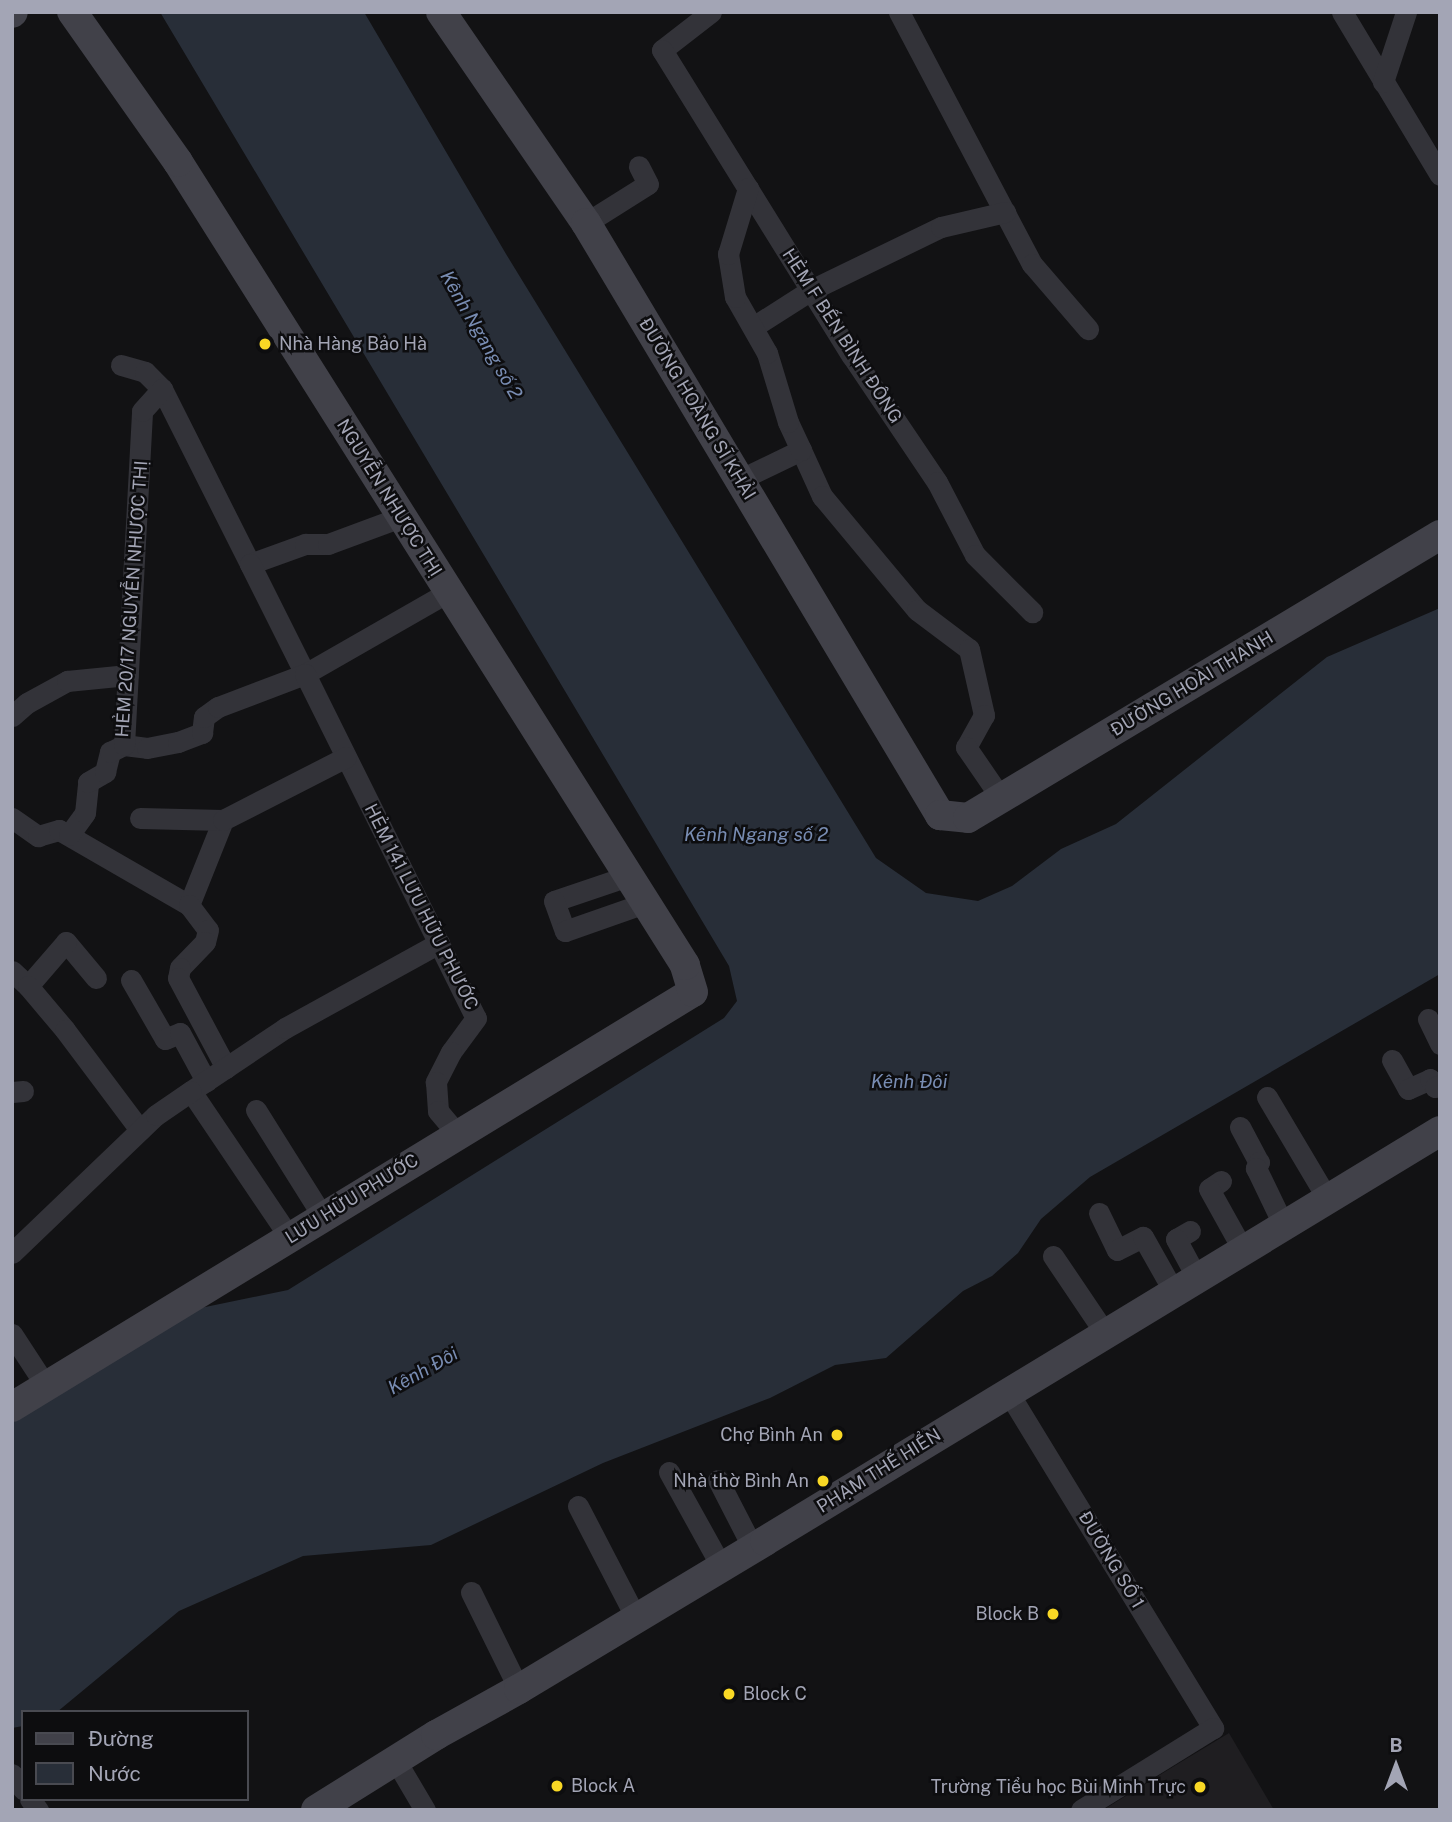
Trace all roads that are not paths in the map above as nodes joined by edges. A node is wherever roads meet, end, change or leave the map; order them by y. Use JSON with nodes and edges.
{"nodes":[{"id":1,"x":72,"y":12,"type":"edge"},
{"id":2,"x":440,"y":12,"type":"edge"},
{"id":3,"x":711,"y":12,"type":"edge"},
{"id":4,"x":899,"y":12,"type":"edge"},
{"id":5,"x":1342,"y":12,"type":"edge"},
{"id":6,"x":1406,"y":12,"type":"edge"},
{"id":7,"x":1383,"y":82,"type":"junction"},
{"id":8,"x":639,"y":166,"type":"dead end"},
{"id":9,"x":1440,"y":175,"type":"edge"},
{"id":10,"x":748,"y":188,"type":"junction"},
{"id":11,"x":1005,"y":212,"type":"junction"},
{"id":12,"x":586,"y":223,"type":"junction"},
{"id":13,"x":811,"y":290,"type":"junction"},
{"id":14,"x":753,"y":327,"type":"junction"},
{"id":15,"x":1088,"y":329,"type":"dead end"},
{"id":16,"x":121,"y":365,"type":"dead end"},
{"id":17,"x":162,"y":388,"type":"junction"},
{"id":18,"x":801,"y":450,"type":"junction"},
{"id":19,"x":739,"y":480,"type":"junction"},
{"id":20,"x":401,"y":517,"type":"junction"},
{"id":21,"x":1440,"y":535,"type":"edge"},
{"id":22,"x":250,"y":564,"type":"junction"},
{"id":23,"x":448,"y":592,"type":"junction"},
{"id":24,"x":1032,"y":612,"type":"dead end"},
{"id":25,"x":304,"y":674,"type":"junction"},
{"id":26,"x":128,"y":675,"type":"junction"},
{"id":27,"x":12,"y":716,"type":"edge"},
{"id":28,"x":124,"y":745,"type":"junction"},
{"id":29,"x":346,"y":757,"type":"junction"},
{"id":30,"x":1001,"y":798,"type":"junction"},
{"id":31,"x":940,"y":815,"type":"joint"},
{"id":32,"x":12,"y":818,"type":"edge"},
{"id":33,"x":140,"y":818,"type":"dead end"},
{"id":34,"x":223,"y":820,"type":"junction"},
{"id":35,"x":64,"y":832,"type":"junction"},
{"id":36,"x":628,"y":876,"type":"junction"},
{"id":37,"x":645,"y":903,"type":"junction"},
{"id":38,"x":189,"y":905,"type":"junction"},
{"id":39,"x":439,"y":943,"type":"junction"},
{"id":40,"x":12,"y":971,"type":"edge"},
{"id":41,"x":96,"y":978,"type":"dead end"},
{"id":42,"x":131,"y":980,"type":"dead end"},
{"id":43,"x":28,"y":986,"type":"junction"},
{"id":44,"x":692,"y":992,"type":"joint"},
{"id":45,"x":1428,"y":1019,"type":"dead end"},
{"id":46,"x":1440,"y":1044,"type":"edge"},
{"id":47,"x":1392,"y":1060,"type":"dead end"},
{"id":48,"x":226,"y":1068,"type":"junction"},
{"id":49,"x":1440,"y":1084,"type":"edge"},
{"id":50,"x":199,"y":1086,"type":"junction"},
{"id":51,"x":1267,"y":1097,"type":"dead end"},
{"id":52,"x":256,"y":1110,"type":"dead end"},
{"id":53,"x":1240,"y":1127,"type":"dead end"},
{"id":54,"x":140,"y":1130,"type":"junction"},
{"id":55,"x":1440,"y":1131,"type":"edge"},
{"id":56,"x":458,"y":1135,"type":"junction"},
{"id":57,"x":1221,"y":1181,"type":"dead end"},
{"id":58,"x":1327,"y":1198,"type":"junction"},
{"id":59,"x":1099,"y":1213,"type":"dead end"},
{"id":60,"x":323,"y":1217,"type":"junction"},
{"id":61,"x":1283,"y":1224,"type":"junction"},
{"id":62,"x":1190,"y":1231,"type":"dead end"},
{"id":63,"x":290,"y":1238,"type":"junction"},
{"id":64,"x":1243,"y":1250,"type":"junction"},
{"id":65,"x":12,"y":1253,"type":"edge"},
{"id":66,"x":1053,"y":1256,"type":"dead end"},
{"id":67,"x":1185,"y":1285,"type":"junction"},
{"id":68,"x":1105,"y":1333,"type":"junction"},
{"id":69,"x":12,"y":1334,"type":"edge"},
{"id":70,"x":46,"y":1386,"type":"junction"},
{"id":71,"x":1008,"y":1392,"type":"junction"},
{"id":72,"x":12,"y":1407,"type":"edge"},
{"id":73,"x":669,"y":1472,"type":"dead end"},
{"id":74,"x":718,"y":1480,"type":"dead end"},
{"id":75,"x":578,"y":1506,"type":"dead end"},
{"id":76,"x":753,"y":1548,"type":"junction"},
{"id":77,"x":721,"y":1566,"type":"junction"},
{"id":78,"x":471,"y":1591,"type":"dead end"},
{"id":79,"x":636,"y":1618,"type":"junction"},
{"id":80,"x":519,"y":1689,"type":"junction"},
{"id":81,"x":396,"y":1761,"type":"junction"},
{"id":82,"x":316,"y":1810,"type":"edge"},
{"id":83,"x":425,"y":1810,"type":"edge"},
{"id":84,"x":1081,"y":1810,"type":"edge"}],
"edges":[{"from":1,"to":20,"type":"street","name":"NGUYỄN NHƯỢC THỊ"},
{"from":2,"to":12,"type":"street","name":"ĐƯỜNG HOÀNG SĨ KHẢI"},
{"from":3,"to":10,"type":"street","name":"HẺM F BẾN BÌNH ĐÔNG"},
{"from":4,"to":11,"type":"street"},
{"from":5,"to":7,"type":"street"},
{"from":6,"to":7,"type":"street"},
{"from":7,"to":9,"type":"street"},
{"from":8,"to":12,"type":"street"},
{"from":10,"to":13,"type":"street","name":"HẺM F BẾN BÌNH ĐÔNG"},
{"from":10,"to":14,"type":"street"},
{"from":11,"to":13,"type":"street"},
{"from":11,"to":15,"type":"street"},
{"from":12,"to":19,"type":"street","name":"ĐƯỜNG HOÀNG SĨ KHẢI"},
{"from":13,"to":14,"type":"street"},
{"from":13,"to":24,"type":"street","name":"HẺM F BẾN BÌNH ĐÔNG"},
{"from":14,"to":18,"type":"street"},
{"from":16,"to":17,"type":"street"},
{"from":17,"to":22,"type":"street","name":"HẺM 141 LƯU HỮU PHƯỚC"},
{"from":17,"to":26,"type":"street","name":"HẺM 20/17 NGUYỄN NHƯỢC THỊ"},
{"from":18,"to":19,"type":"street"},
{"from":18,"to":30,"type":"street"},
{"from":19,"to":31,"type":"street","name":"ĐƯỜNG HOÀNG SĨ KHẢI"},
{"from":20,"to":22,"type":"street"},
{"from":20,"to":23,"type":"street","name":"NGUYỄN NHƯỢC THỊ"},
{"from":21,"to":30,"type":"street","name":"ĐƯỜNG HOÀI THANH"},
{"from":22,"to":25,"type":"street","name":"HẺM 141 LƯU HỮU PHƯỚC"},
{"from":23,"to":25,"type":"street"},
{"from":23,"to":36,"type":"street","name":"NGUYỄN NHƯỢC THỊ"},
{"from":25,"to":28,"type":"street"},
{"from":25,"to":29,"type":"street","name":"HẺM 141 LƯU HỮU PHƯỚC"},
{"from":26,"to":27,"type":"street"},
{"from":26,"to":28,"type":"street","name":"HẺM 20/17 NGUYỄN NHƯỢC THỊ"},
{"from":28,"to":35,"type":"street","name":"HẺM 20/17 NGUYỄN NHƯỢC THỊ"},
{"from":29,"to":34,"type":"street"},
{"from":29,"to":39,"type":"street","name":"HẺM 141 LƯU HỮU PHƯỚC"},
{"from":30,"to":31,"type":"street","name":"ĐƯỜNG HOÀI THANH"},
{"from":32,"to":35,"type":"street"},
{"from":33,"to":34,"type":"street"},
{"from":34,"to":38,"type":"street"},
{"from":35,"to":38,"type":"street"},
{"from":36,"to":37,"type":"street","name":"NGUYỄN NHƯỢC THỊ"},
{"from":36,"to":37,"type":"street"},
{"from":37,"to":44,"type":"street","name":"NGUYỄN NHƯỢC THỊ"},
{"from":38,"to":48,"type":"street"},
{"from":39,"to":48,"type":"street"},
{"from":39,"to":56,"type":"street","name":"HẺM 141 LƯU HỮU PHƯỚC"},
{"from":40,"to":43,"type":"street"},
{"from":41,"to":43,"type":"street"},
{"from":42,"to":50,"type":"street"},
{"from":43,"to":54,"type":"street"},
{"from":44,"to":56,"type":"street","name":"LƯU HỮU PHƯỚC"},
{"from":45,"to":46,"type":"street"},
{"from":47,"to":49,"type":"street"},
{"from":48,"to":50,"type":"street"},
{"from":50,"to":54,"type":"street"},
{"from":50,"to":63,"type":"street"},
{"from":51,"to":58,"type":"street"},
{"from":52,"to":60,"type":"street"},
{"from":53,"to":61,"type":"street"},
{"from":54,"to":65,"type":"street"},
{"from":55,"to":58,"type":"street","name":"PHẠM THẾ HIỂN"},
{"from":56,"to":60,"type":"street","name":"LƯU HỮU PHƯỚC"},
{"from":57,"to":64,"type":"street"},
{"from":58,"to":61,"type":"street","name":"PHẠM THẾ HIỂN"},
{"from":59,"to":67,"type":"street"},
{"from":60,"to":63,"type":"street","name":"LƯU HỮU PHƯỚC"},
{"from":61,"to":64,"type":"street","name":"PHẠM THẾ HIỂN"},
{"from":62,"to":67,"type":"street"},
{"from":63,"to":70,"type":"street","name":"LƯU HỮU PHƯỚC"},
{"from":64,"to":67,"type":"street","name":"PHẠM THẾ HIỂN"},
{"from":66,"to":68,"type":"street"},
{"from":67,"to":68,"type":"street","name":"PHẠM THẾ HIỂN"},
{"from":68,"to":71,"type":"street","name":"PHẠM THẾ HIỂN"},
{"from":69,"to":70,"type":"street"},
{"from":70,"to":72,"type":"street","name":"LƯU HỮU PHƯỚC"},
{"from":71,"to":76,"type":"street","name":"PHẠM THẾ HIỂN"},
{"from":71,"to":84,"type":"street","name":"ĐƯỜNG SỐ 1"},
{"from":73,"to":77,"type":"street"},
{"from":74,"to":76,"type":"street"},
{"from":75,"to":79,"type":"street"},
{"from":76,"to":77,"type":"street","name":"PHẠM THẾ HIỂN"},
{"from":77,"to":79,"type":"street","name":"PHẠM THẾ HIỂN"},
{"from":78,"to":80,"type":"street"},
{"from":79,"to":80,"type":"street","name":"PHẠM THẾ HIỂN"},
{"from":80,"to":81,"type":"street","name":"PHẠM THẾ HIỂN"},
{"from":81,"to":82,"type":"street","name":"PHẠM THẾ HIỂN"},
{"from":81,"to":83,"type":"street"}]}
